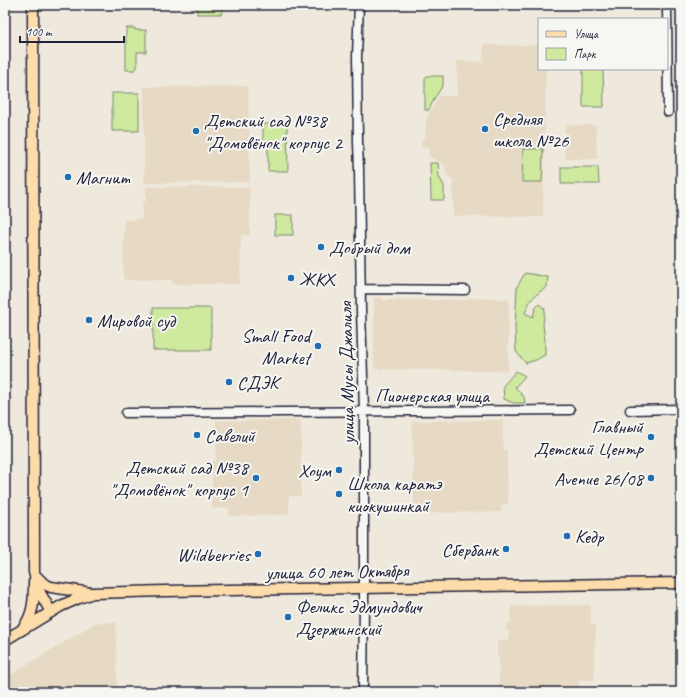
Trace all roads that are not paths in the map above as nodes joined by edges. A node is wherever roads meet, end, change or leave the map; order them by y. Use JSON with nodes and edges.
{"nodes":[{"id":1,"x":33,"y":5,"type":"edge"},
{"id":2,"x":359,"y":5,"type":"edge"},
{"id":3,"x":667,"y":5,"type":"edge"},
{"id":4,"x":667,"y":18,"type":"edge"},
{"id":5,"x":668,"y":70,"type":"edge"},
{"id":6,"x":668,"y":112,"type":"dead end"},
{"id":7,"x":361,"y":289,"type":"junction"},
{"id":8,"x":465,"y":290,"type":"dead end"},
{"id":9,"x":570,"y":410,"type":"dead end"},
{"id":10,"x":630,"y":410,"type":"dead end"},
{"id":11,"x":681,"y":410,"type":"edge"},
{"id":12,"x":364,"y":411,"type":"junction"},
{"id":13,"x":126,"y":413,"type":"dead end"},
{"id":14,"x":34,"y":572,"type":"junction"},
{"id":15,"x":681,"y":583,"type":"edge"},
{"id":16,"x":364,"y":588,"type":"junction"},
{"id":17,"x":93,"y":593,"type":"junction"},
{"id":18,"x":51,"y":612,"type":"junction"},
{"id":19,"x":20,"y":632,"type":"junction"},
{"id":20,"x":5,"y":640,"type":"edge"},
{"id":21,"x":363,"y":692,"type":"edge"}],
"edges":[{"from":1,"to":14,"type":"main road"},
{"from":2,"to":7,"type":"street","name":"улица Мусы Джалиля"},
{"from":3,"to":4,"type":"street"},
{"from":5,"to":6,"type":"street"},
{"from":7,"to":8,"type":"street"},
{"from":7,"to":12,"type":"street","name":"улица Мусы Джалиля"},
{"from":9,"to":12,"type":"street","name":"Пионерская улица"},
{"from":10,"to":11,"type":"street"},
{"from":12,"to":13,"type":"street","name":"Пионерская улица"},
{"from":12,"to":16,"type":"street","name":"улица Мусы Джалиля"},
{"from":14,"to":17,"type":"main road"},
{"from":14,"to":18,"type":"main road"},
{"from":14,"to":19,"type":"main road"},
{"from":15,"to":16,"type":"main road","name":"улица 60 лет Октября"},
{"from":16,"to":17,"type":"main road","name":"улица 60 лет Октября"},
{"from":16,"to":21,"type":"street","name":"улица Мусы Джалиля"},
{"from":17,"to":18,"type":"main road","name":"улица 60 лет Октября"},
{"from":18,"to":19,"type":"main road","name":"улица 60 лет Октября"},
{"from":19,"to":20,"type":"main road","name":"улица 60 лет Октября"}]}
